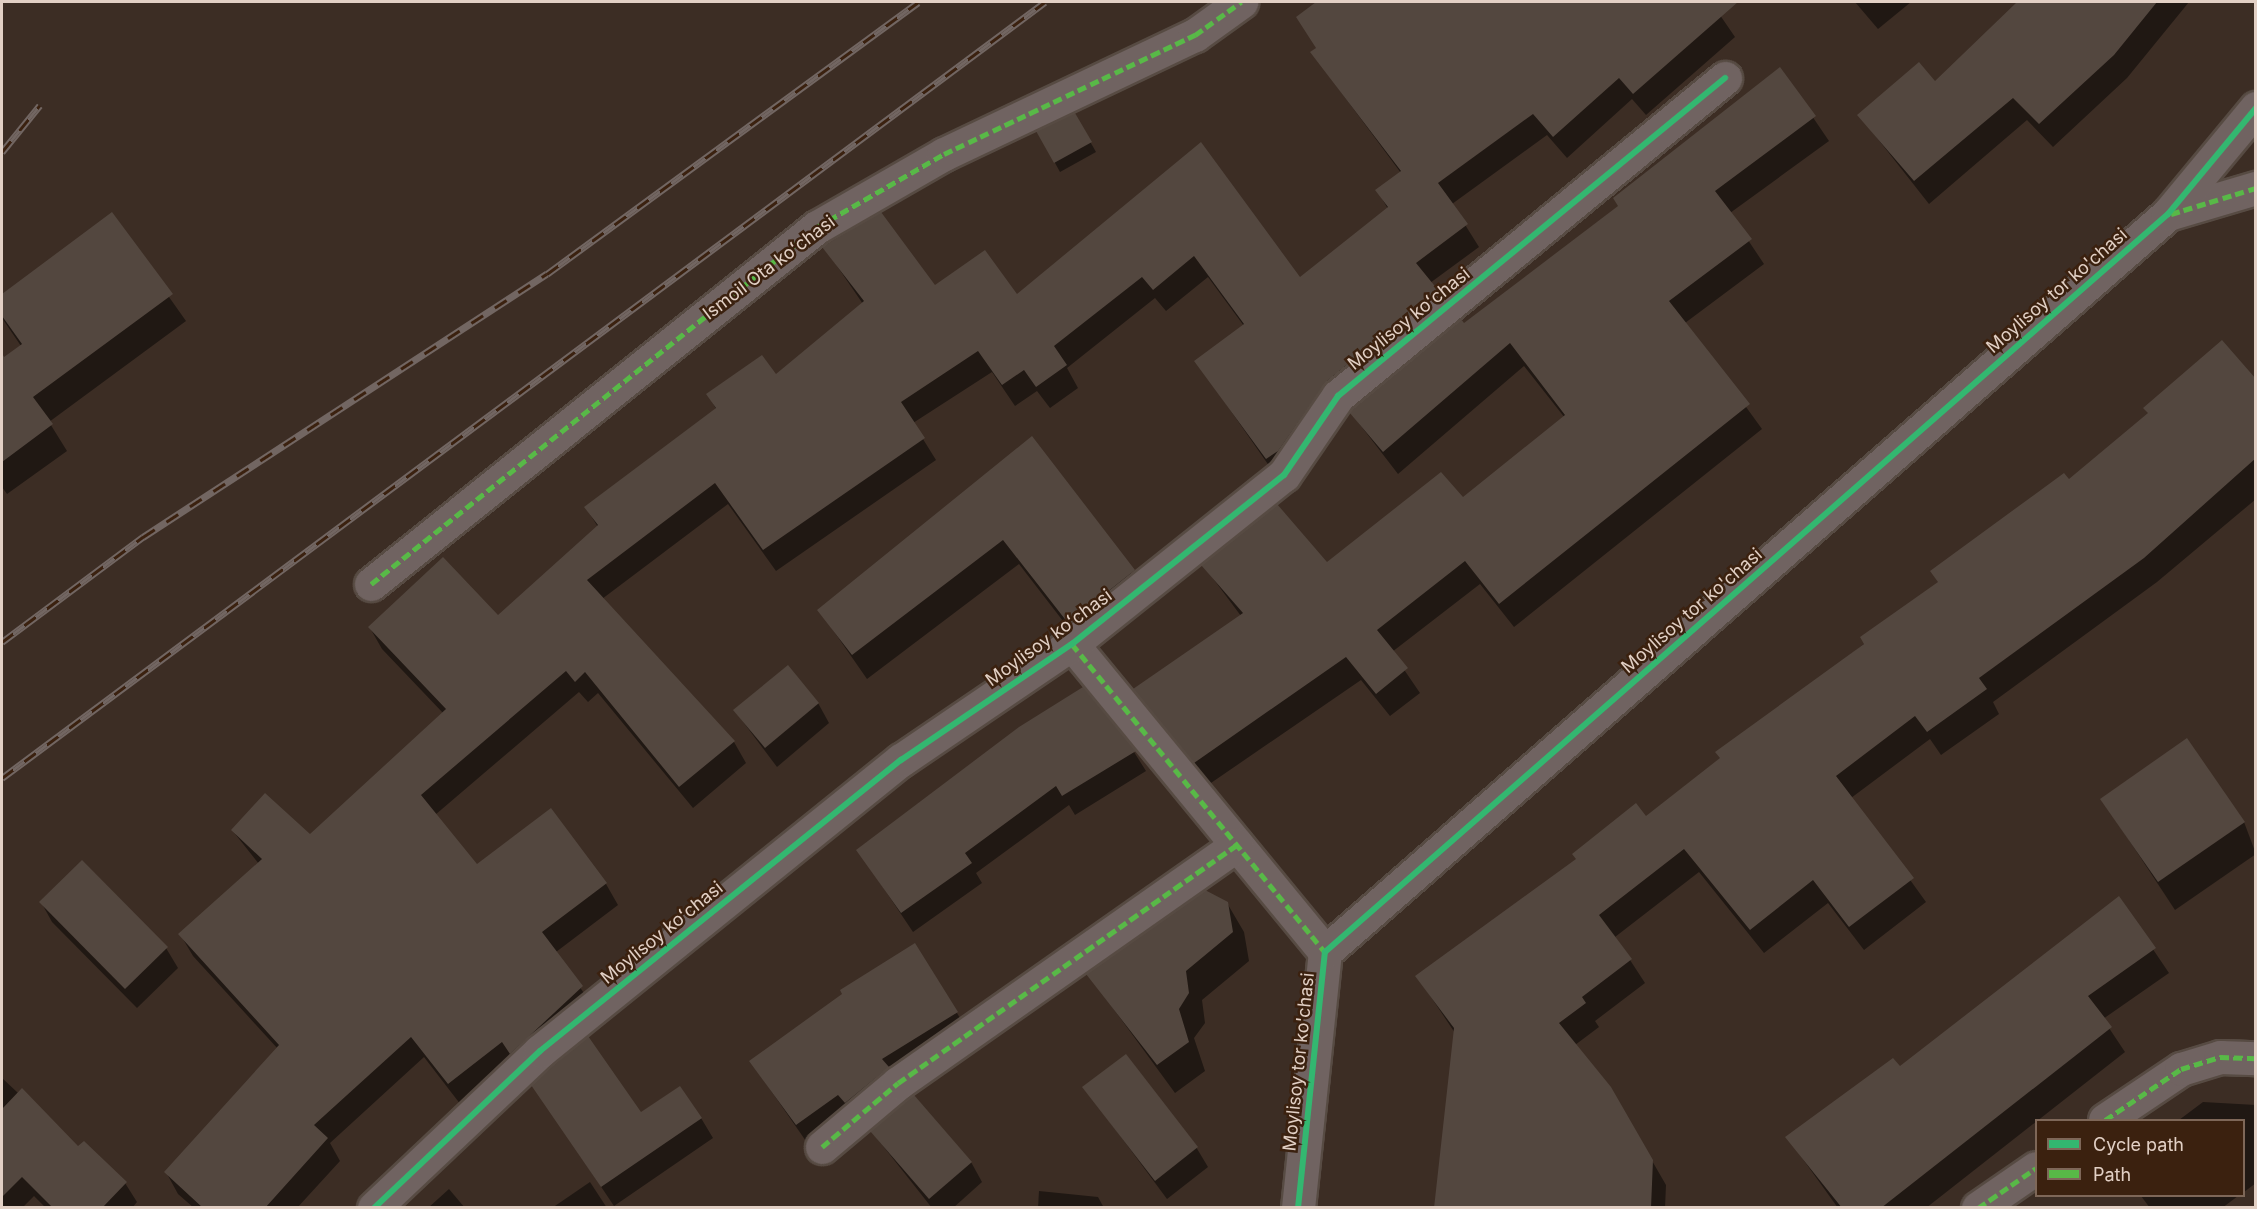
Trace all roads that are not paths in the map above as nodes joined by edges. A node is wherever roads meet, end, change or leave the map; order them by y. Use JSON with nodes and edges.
{"nodes":[{"id":1,"x":1241,"y":2,"type":"edge"},
{"id":2,"x":1725,"y":78,"type":"dead end"},
{"id":3,"x":2256,"y":108,"type":"edge"},
{"id":4,"x":2256,"y":188,"type":"edge"},
{"id":5,"x":2168,"y":214,"type":"junction"},
{"id":6,"x":371,"y":584,"type":"dead end"},
{"id":7,"x":1072,"y":644,"type":"junction"},
{"id":8,"x":1237,"y":845,"type":"junction"},
{"id":9,"x":1325,"y":952,"type":"junction"},
{"id":10,"x":2256,"y":1058,"type":"edge"},
{"id":11,"x":2106,"y":1119,"type":"edge"},
{"id":12,"x":822,"y":1147,"type":"dead end"},
{"id":13,"x":2035,"y":1169,"type":"edge"},
{"id":14,"x":374,"y":1208,"type":"edge"},
{"id":15,"x":1299,"y":1208,"type":"edge"},
{"id":16,"x":1978,"y":1208,"type":"edge"}],
"edges":[{"from":1,"to":6,"type":"street","name":"Ismoil Ota koʻchasi"},
{"from":2,"to":7,"type":"street","name":"Moylisoy koʻchasi"},
{"from":3,"to":5,"type":"street","name":"Moylisoy tor ko'chasi"},
{"from":4,"to":5,"type":"street"},
{"from":5,"to":9,"type":"street","name":"Moylisoy tor ko'chasi"},
{"from":7,"to":8,"type":"street"},
{"from":7,"to":14,"type":"street","name":"Moylisoy koʻchasi"},
{"from":8,"to":9,"type":"street"},
{"from":8,"to":12,"type":"street"},
{"from":9,"to":15,"type":"street","name":"Moylisoy tor ko'chasi"},
{"from":10,"to":11,"type":"street"},
{"from":13,"to":16,"type":"street"}]}
